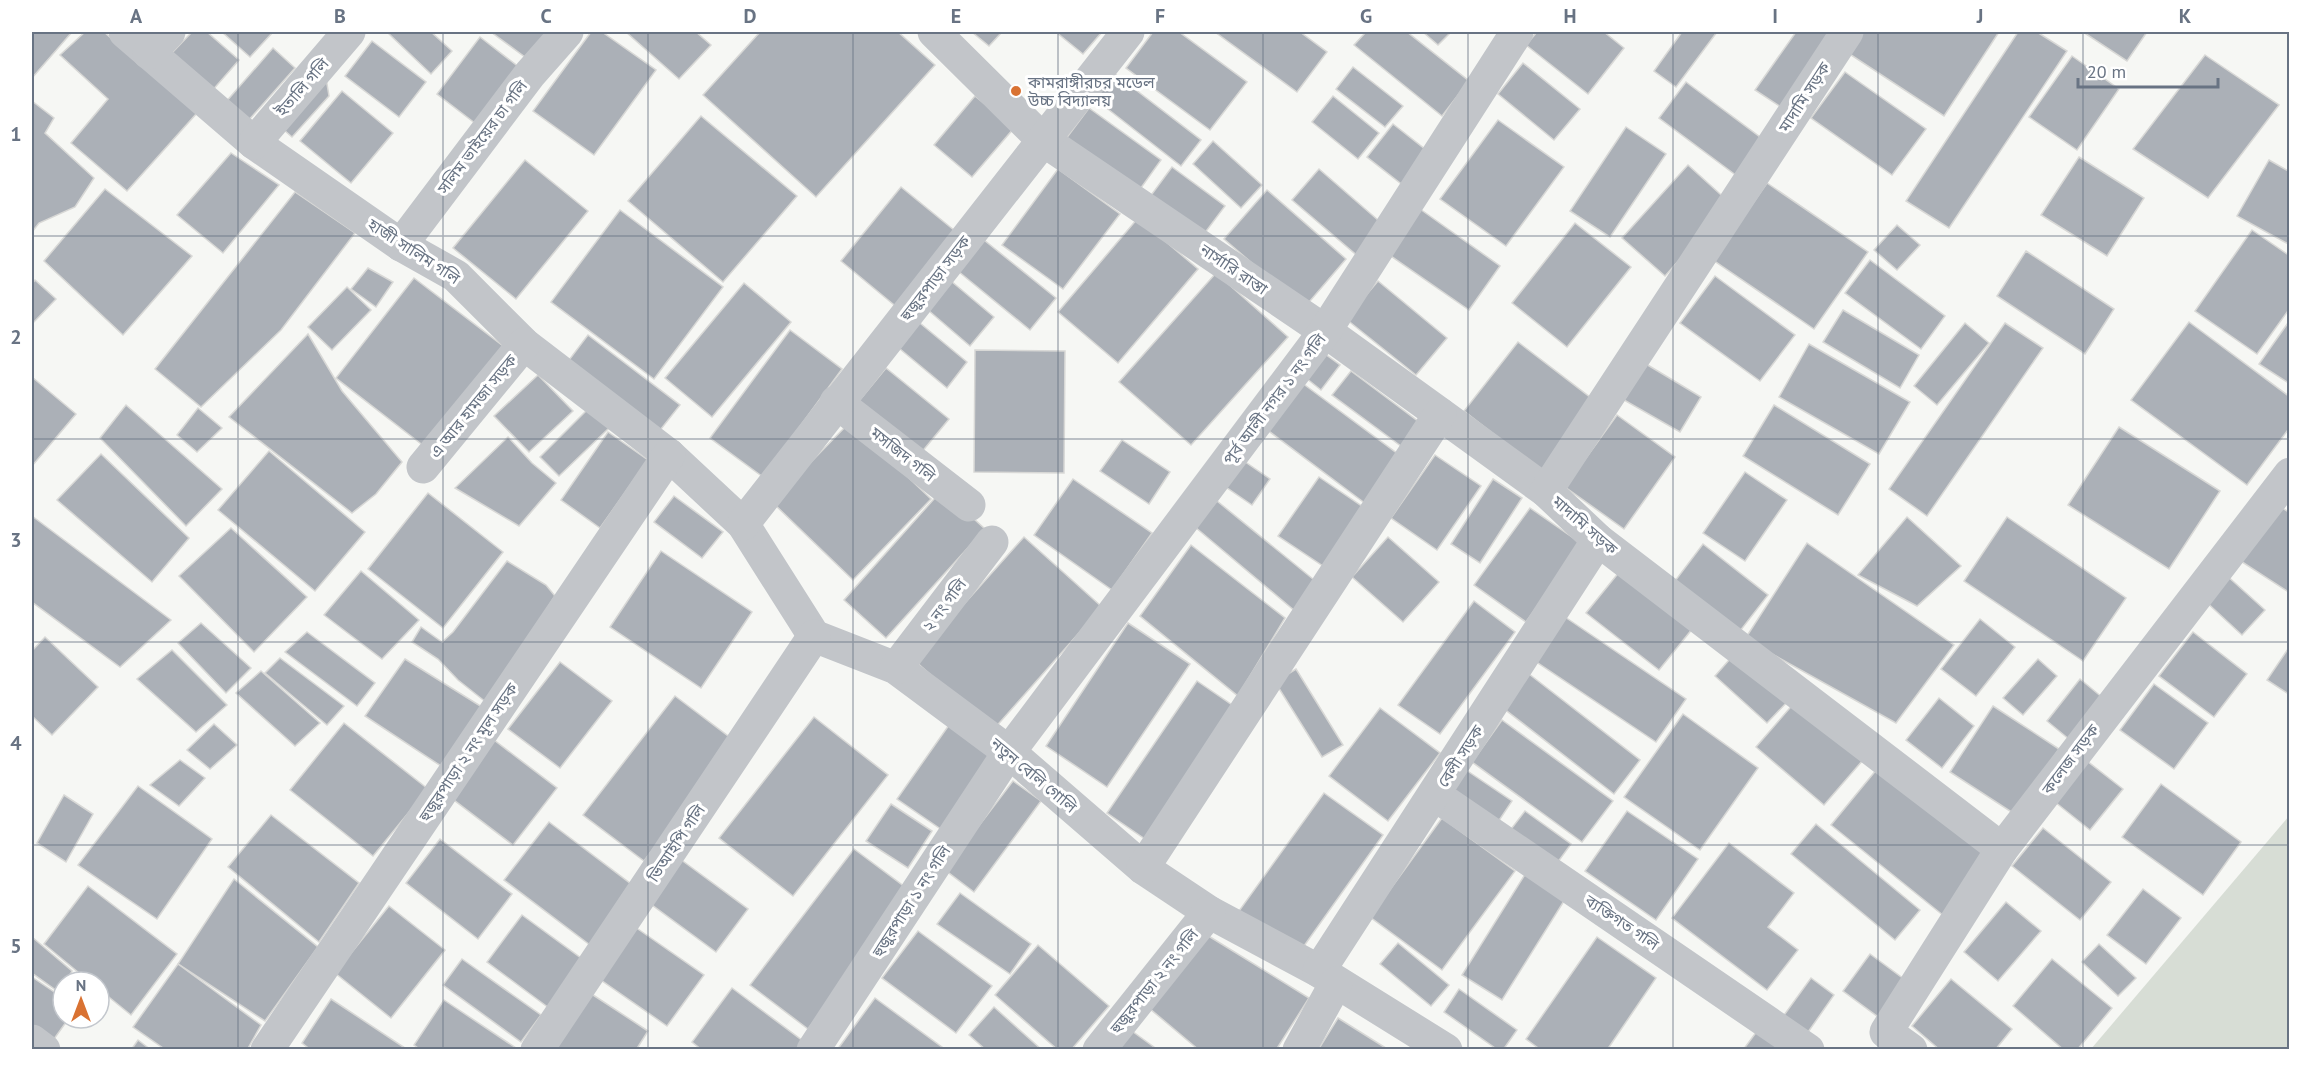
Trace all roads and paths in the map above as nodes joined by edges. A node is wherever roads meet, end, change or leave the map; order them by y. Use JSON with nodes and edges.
{"nodes":[{"id":1,"x":125,"y":32,"type":"edge"},
{"id":2,"x":349,"y":32,"type":"edge"},
{"id":3,"x":567,"y":32,"type":"edge"},
{"id":4,"x":934,"y":32,"type":"edge"},
{"id":5,"x":1128,"y":32,"type":"edge"},
{"id":6,"x":1517,"y":32,"type":"edge"},
{"id":7,"x":1847,"y":32,"type":"edge"},
{"id":8,"x":159,"y":42,"type":"edge"},
{"id":9,"x":1043,"y":140,"type":"junction"},
{"id":10,"x":254,"y":143,"type":"junction"},
{"id":11,"x":401,"y":245,"type":"junction"},
{"id":12,"x":1325,"y":331,"type":"junction"},
{"id":13,"x":524,"y":344,"type":"junction"},
{"id":14,"x":837,"y":402,"type":"junction"},
{"id":15,"x":1440,"y":414,"type":"junction"},
{"id":16,"x":669,"y":456,"type":"junction"},
{"id":17,"x":423,"y":467,"type":"dead end"},
{"id":18,"x":2289,"y":474,"type":"edge"},
{"id":19,"x":1546,"y":491,"type":"junction"},
{"id":20,"x":969,"y":505,"type":"dead end"},
{"id":21,"x":743,"y":524,"type":"junction"},
{"id":22,"x":1598,"y":540,"type":"junction"},
{"id":23,"x":992,"y":542,"type":"dead end"},
{"id":24,"x":814,"y":636,"type":"junction"},
{"id":25,"x":896,"y":668,"type":"junction"},
{"id":26,"x":1009,"y":752,"type":"junction"},
{"id":27,"x":1435,"y":795,"type":"junction"},
{"id":28,"x":2002,"y":849,"type":"junction"},
{"id":29,"x":1143,"y":868,"type":"junction"},
{"id":30,"x":1209,"y":912,"type":"junction"},
{"id":31,"x":1328,"y":977,"type":"junction"},
{"id":32,"x":32,"y":1041,"type":"edge"},
{"id":33,"x":1889,"y":1044,"type":"edge"},
{"id":34,"x":44,"y":1050,"type":"edge"},
{"id":35,"x":267,"y":1050,"type":"edge"},
{"id":36,"x":537,"y":1050,"type":"edge"},
{"id":37,"x":813,"y":1050,"type":"edge"},
{"id":38,"x":1099,"y":1050,"type":"edge"},
{"id":39,"x":1299,"y":1050,"type":"edge"},
{"id":40,"x":1446,"y":1050,"type":"edge"},
{"id":41,"x":1808,"y":1050,"type":"edge"}],
"edges":[{"from":1,"to":8,"type":"street","name":"হাজী সালিম গলি"},
{"from":2,"to":10,"type":"street","name":"ইতালি গলি"},
{"from":3,"to":11,"type":"street","name":"সলিম ভাইয়ের চা গলি"},
{"from":4,"to":9,"type":"street","name":"নার্সারি রাস্তা"},
{"from":5,"to":9,"type":"street","name":"হুজুরপাড়া সড়ক"},
{"from":6,"to":12,"type":"street","name":"পূর্ব আলী নগর ১ নং গলি"},
{"from":7,"to":19,"type":"street","name":"মাদামি সড়ক"},
{"from":8,"to":10,"type":"street","name":"হাজী সালিম গলি"},
{"from":9,"to":12,"type":"street","name":"নার্সারি রাস্তা"},
{"from":9,"to":14,"type":"street","name":"হুজুরপাড়া সড়ক"},
{"from":10,"to":11,"type":"street","name":"হাজী সালিম গলি"},
{"from":11,"to":13,"type":"street","name":"হাজী সালিম গলি"},
{"from":12,"to":15,"type":"street","name":"নার্সারি রাস্তা"},
{"from":12,"to":26,"type":"street","name":"পূর্ব আলী নগর ১ নং গলি"},
{"from":13,"to":16,"type":"street","name":"হাজী সালিম গলি"},
{"from":13,"to":17,"type":"street","name":"এ আর হামজা সড়ক"},
{"from":14,"to":20,"type":"street","name":"মসজিদ গলি"},
{"from":14,"to":21,"type":"street","name":"হুজুরপাড়া সড়ক"},
{"from":15,"to":19,"type":"street","name":"নার্সারি রাস্তা"},
{"from":15,"to":29,"type":"street"},
{"from":16,"to":21,"type":"street"},
{"from":16,"to":35,"type":"street","name":"হুজুরপাড়া ২ নং মূল সড়ক"},
{"from":18,"to":28,"type":"street","name":"কলেজ সড়ক"},
{"from":19,"to":22,"type":"street","name":"মাদামি সড়ক"},
{"from":21,"to":24,"type":"street"},
{"from":22,"to":27,"type":"street","name":"বেলী সড়ক"},
{"from":22,"to":28,"type":"street","name":"মাদামি সড়ক"},
{"from":23,"to":25,"type":"street","name":"২ নং গলি"},
{"from":24,"to":25,"type":"street","name":"নতুন বেলি গোলি"},
{"from":24,"to":36,"type":"street","name":"ভিআইপি গলি"},
{"from":25,"to":26,"type":"street","name":"নতুন বেলি গোলি"},
{"from":26,"to":29,"type":"street","name":"নতুন বেলি গোলি"},
{"from":26,"to":37,"type":"street","name":"হুজুরপাড়া ১ নং গলি"},
{"from":27,"to":31,"type":"street","name":"বেলী সড়ক"},
{"from":27,"to":41,"type":"street","name":"ব্যক্তিগত গলি"},
{"from":28,"to":33,"type":"street","name":"কলেজ সড়ক"},
{"from":29,"to":30,"type":"street","name":"নতুন বেলি গোলি"},
{"from":30,"to":31,"type":"street","name":"নতুন বেলি গোলি"},
{"from":30,"to":38,"type":"street","name":"হুজুরপাড়া ২ নং গলি"},
{"from":31,"to":39,"type":"street"},
{"from":31,"to":40,"type":"street","name":"নতুন বেলি গোলি"},
{"from":32,"to":34,"type":"street"}]}
